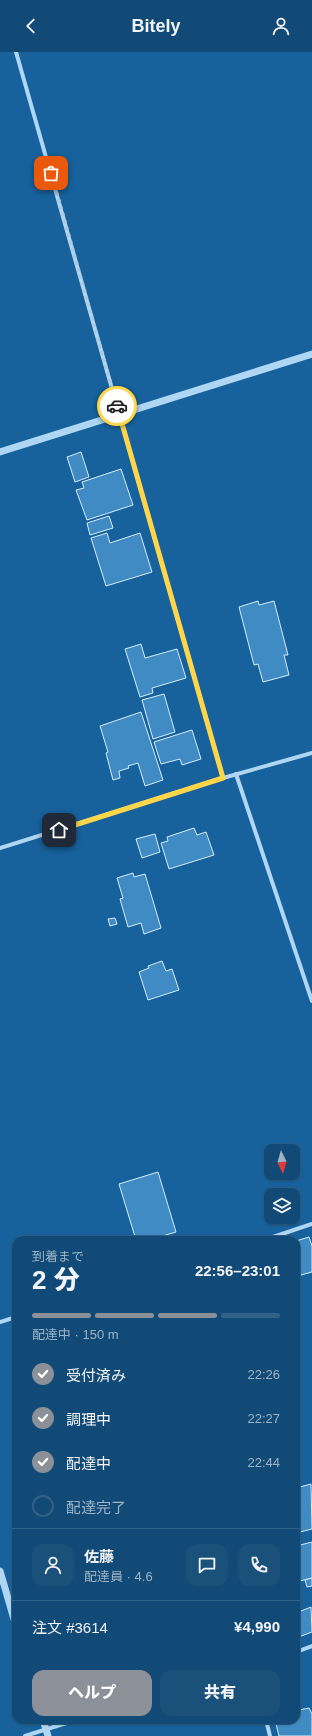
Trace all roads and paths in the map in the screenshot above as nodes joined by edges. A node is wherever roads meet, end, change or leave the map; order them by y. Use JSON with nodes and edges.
{"nodes":[{"id":1,"x":16,"y":52,"type":"edge"},
{"id":2,"x":312,"y":354,"type":"edge"},
{"id":3,"x":120,"y":415,"type":"junction"},
{"id":4,"x":0,"y":452,"type":"edge"},
{"id":5,"x":312,"y":754,"type":"edge"},
{"id":6,"x":236,"y":774,"type":"junction"},
{"id":7,"x":223,"y":778,"type":"junction"},
{"id":8,"x":0,"y":848,"type":"edge"},
{"id":9,"x":312,"y":1001,"type":"edge"},
{"id":10,"x":312,"y":1224,"type":"edge"},
{"id":11,"x":276,"y":1236,"type":"edge"},
{"id":12,"x":12,"y":1318,"type":"edge"},
{"id":13,"x":0,"y":1322,"type":"edge"},
{"id":14,"x":0,"y":1571,"type":"edge"},
{"id":15,"x":12,"y":1612,"type":"edge"},
{"id":16,"x":312,"y":1646,"type":"edge"},
{"id":17,"x":300,"y":1650,"type":"edge"},
{"id":18,"x":66,"y":1724,"type":"edge"},
{"id":19,"x":267,"y":1724,"type":"edge"},
{"id":20,"x":47,"y":1732,"type":"edge"},
{"id":21,"x":25,"y":1736,"type":"edge"},
{"id":22,"x":270,"y":1736,"type":"edge"}],
"edges":[{"from":1,"to":3,"type":"street"},
{"from":2,"to":3,"type":"street"},
{"from":3,"to":4,"type":"street"},
{"from":3,"to":7,"type":"street"},
{"from":5,"to":6,"type":"street"},
{"from":6,"to":7,"type":"street"},
{"from":6,"to":9,"type":"street"},
{"from":7,"to":8,"type":"street"},
{"from":10,"to":11,"type":"street"},
{"from":12,"to":13,"type":"street"},
{"from":14,"to":15,"type":"street"},
{"from":16,"to":17,"type":"street"},
{"from":18,"to":20,"type":"street"},
{"from":19,"to":22,"type":"street"},
{"from":20,"to":21,"type":"street"}]}
